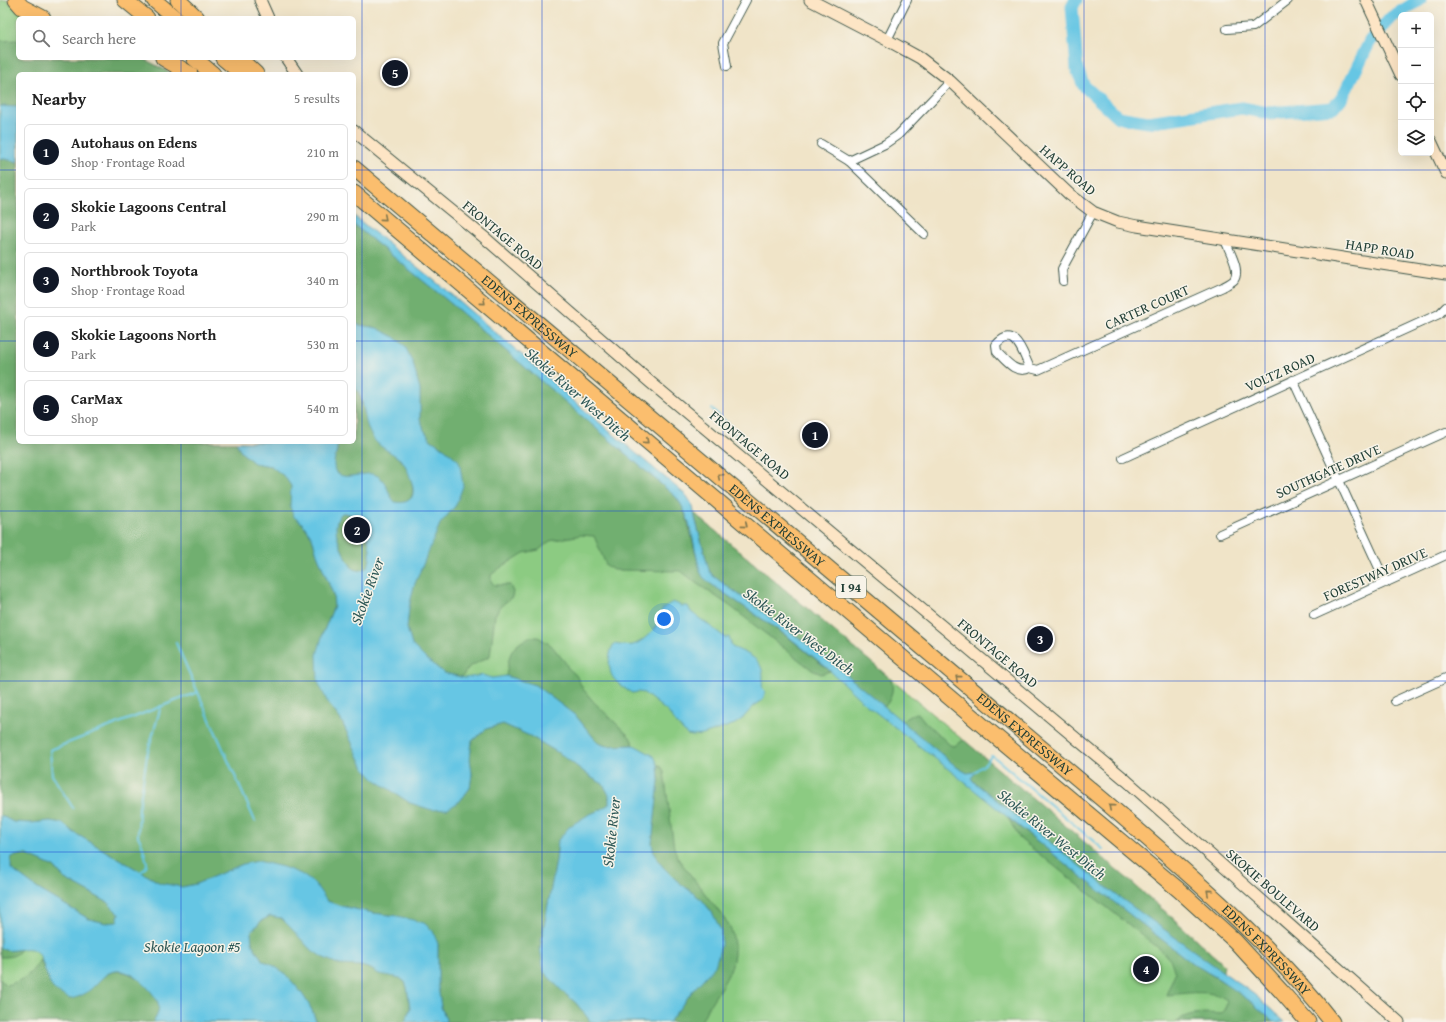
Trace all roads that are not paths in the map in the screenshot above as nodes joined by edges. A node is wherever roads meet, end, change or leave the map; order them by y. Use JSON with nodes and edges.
{"nodes":[{"id":1,"x":16,"y":0,"type":"edge"},
{"id":2,"x":125,"y":0,"type":"edge"},
{"id":3,"x":154,"y":0,"type":"edge"},
{"id":4,"x":178,"y":0,"type":"edge"},
{"id":5,"x":260,"y":0,"type":"edge"},
{"id":6,"x":746,"y":0,"type":"edge"},
{"id":7,"x":810,"y":0,"type":"edge"},
{"id":8,"x":907,"y":0,"type":"edge"},
{"id":9,"x":1288,"y":0,"type":"edge"},
{"id":10,"x":1368,"y":4,"type":"edge"},
{"id":11,"x":39,"y":16,"type":"edge"},
{"id":12,"x":145,"y":16,"type":"edge"},
{"id":13,"x":173,"y":16,"type":"edge"},
{"id":14,"x":195,"y":16,"type":"edge"},
{"id":15,"x":267,"y":16,"type":"edge"},
{"id":16,"x":1227,"y":29,"type":"dead end"},
{"id":17,"x":888,"y":40,"type":"junction"},
{"id":18,"x":166,"y":60,"type":"edge"},
{"id":19,"x":196,"y":60,"type":"edge"},
{"id":20,"x":225,"y":60,"type":"edge"},
{"id":21,"x":241,"y":60,"type":"edge"},
{"id":22,"x":287,"y":60,"type":"edge"},
{"id":23,"x":727,"y":66,"type":"dead end"},
{"id":24,"x":1398,"y":69,"type":"edge"},
{"id":25,"x":187,"y":72,"type":"edge"},
{"id":26,"x":211,"y":72,"type":"edge"},
{"id":27,"x":240,"y":72,"type":"edge"},
{"id":28,"x":254,"y":72,"type":"edge"},
{"id":29,"x":296,"y":72,"type":"edge"},
{"id":30,"x":950,"y":81,"type":"junction"},
{"id":31,"x":356,"y":133,"type":"edge"},
{"id":32,"x":822,"y":144,"type":"dead end"},
{"id":33,"x":1434,"y":147,"type":"edge"},
{"id":34,"x":849,"y":161,"type":"junction"},
{"id":35,"x":356,"y":170,"type":"edge"},
{"id":36,"x":1446,"y":173,"type":"edge"},
{"id":37,"x":356,"y":195,"type":"edge"},
{"id":38,"x":1093,"y":212,"type":"junction"},
{"id":39,"x":924,"y":234,"type":"dead end"},
{"id":40,"x":1225,"y":240,"type":"junction"},
{"id":41,"x":1446,"y":274,"type":"edge"},
{"id":42,"x":1063,"y":280,"type":"dead end"},
{"id":43,"x":1446,"y":307,"type":"edge"},
{"id":44,"x":1030,"y":368,"type":"junction"},
{"id":45,"x":1293,"y":380,"type":"junction"},
{"id":46,"x":1446,"y":432,"type":"edge"},
{"id":47,"x":1123,"y":458,"type":"dead end"},
{"id":48,"x":1339,"y":480,"type":"junction"},
{"id":49,"x":1220,"y":534,"type":"dead end"},
{"id":50,"x":1446,"y":556,"type":"edge"},
{"id":51,"x":1386,"y":583,"type":"junction"},
{"id":52,"x":1314,"y":615,"type":"dead end"},
{"id":53,"x":1446,"y":678,"type":"edge"},
{"id":54,"x":1395,"y":701,"type":"dead end"},
{"id":55,"x":1127,"y":781,"type":"joint"},
{"id":56,"x":1308,"y":1022,"type":"edge"},
{"id":57,"x":1332,"y":1022,"type":"edge"},
{"id":58,"x":1399,"y":1022,"type":"edge"}],
"edges":[{"from":1,"to":11,"type":"highway"},
{"from":2,"to":12,"type":"highway"},
{"from":3,"to":13,"type":"highway"},
{"from":4,"to":14,"type":"highway"},
{"from":5,"to":15,"type":"main road"},
{"from":6,"to":23,"type":"street"},
{"from":7,"to":17,"type":"main road","name":"HAPP ROAD"},
{"from":8,"to":17,"type":"street"},
{"from":9,"to":16,"type":"street"},
{"from":10,"to":24,"type":"main road"},
{"from":17,"to":30,"type":"main road","name":"HAPP ROAD"},
{"from":18,"to":25,"type":"highway"},
{"from":19,"to":26,"type":"highway"},
{"from":20,"to":27,"type":"highway"},
{"from":21,"to":28,"type":"highway"},
{"from":22,"to":29,"type":"main road"},
{"from":30,"to":34,"type":"street"},
{"from":30,"to":38,"type":"main road","name":"HAPP ROAD"},
{"from":31,"to":55,"type":"main road","name":"FRONTAGE ROAD"},
{"from":32,"to":34,"type":"street"},
{"from":33,"to":36,"type":"main road"},
{"from":34,"to":39,"type":"street"},
{"from":57,"to":35,"type":"highway","name":"EDENS EXPRESSWAY","number":"I 94","one_way":true},
{"from":37,"to":56,"type":"highway","name":"EDENS EXPRESSWAY","number":"I 94","one_way":true},
{"from":38,"to":40,"type":"main road","name":"HAPP ROAD"},
{"from":38,"to":42,"type":"street"},
{"from":40,"to":41,"type":"main road","name":"HAPP ROAD"},
{"from":40,"to":44,"type":"street","name":"CARTER COURT"},
{"from":43,"to":45,"type":"street","name":"VOLTZ ROAD"},
{"from":44,"to":44,"type":"street","name":"CARTER COURT"},
{"from":45,"to":47,"type":"street","name":"VOLTZ ROAD"},
{"from":45,"to":48,"type":"street"},
{"from":46,"to":48,"type":"street","name":"SOUTHGATE DRIVE"},
{"from":48,"to":49,"type":"street","name":"SOUTHGATE DRIVE"},
{"from":48,"to":51,"type":"street"},
{"from":50,"to":51,"type":"street","name":"FORESTWAY DRIVE"},
{"from":51,"to":52,"type":"street","name":"FORESTWAY DRIVE"},
{"from":53,"to":54,"type":"street"},
{"from":55,"to":58,"type":"main road","name":"SKOKIE BOULEVARD"}]}
